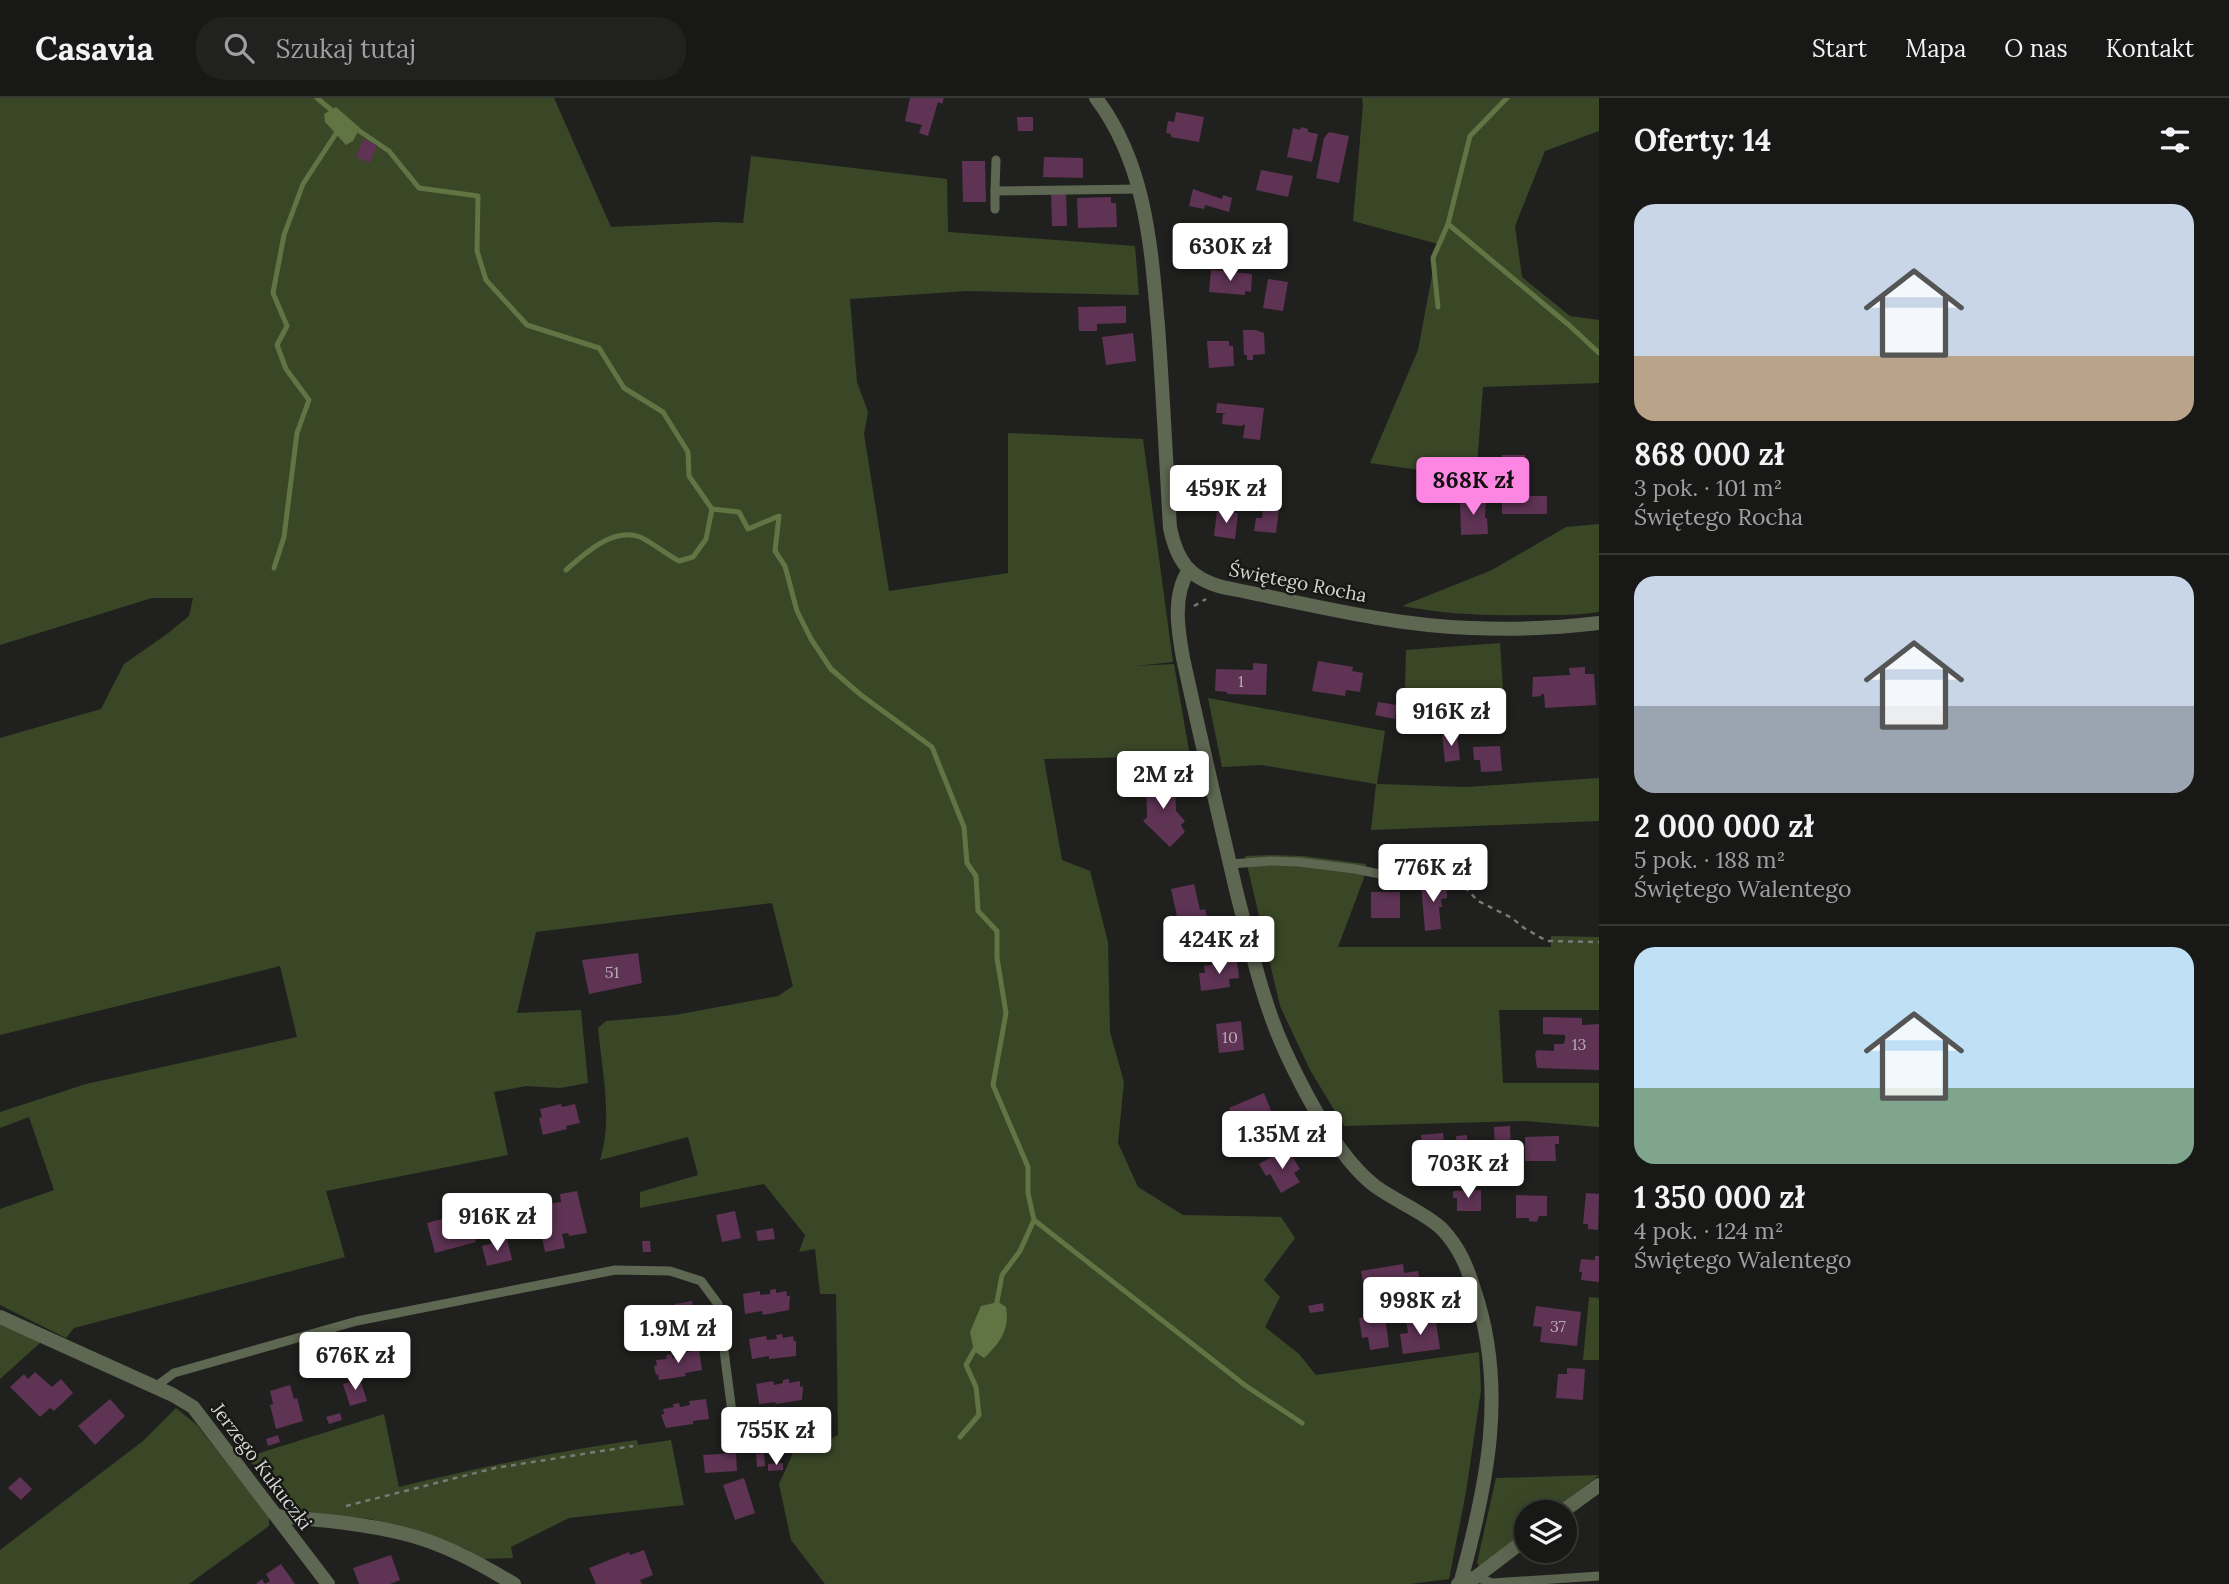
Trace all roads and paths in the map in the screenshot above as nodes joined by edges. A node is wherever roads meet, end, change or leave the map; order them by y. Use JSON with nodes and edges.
{"nodes":[{"id":1,"x":1096,"y":98,"type":"edge"},
{"id":2,"x":996,"y":160,"type":"dead end"},
{"id":3,"x":1140,"y":190,"type":"junction"},
{"id":4,"x":995,"y":191,"type":"junction"},
{"id":5,"x":995,"y":209,"type":"dead end"},
{"id":6,"x":1189,"y":570,"type":"junction"},
{"id":7,"x":1210,"y":598,"type":"dead end"},
{"id":8,"x":1191,"y":611,"type":"dead end"},
{"id":9,"x":1599,"y":624,"type":"edge"},
{"id":10,"x":1230,"y":864,"type":"junction"},
{"id":11,"x":1445,"y":877,"type":"joint"},
{"id":12,"x":1599,"y":942,"type":"edge"},
{"id":13,"x":0,"y":1317,"type":"edge"},
{"id":14,"x":155,"y":1387,"type":"junction"},
{"id":15,"x":733,"y":1420,"type":"dead end"},
{"id":16,"x":633,"y":1446,"type":"dead end"},
{"id":17,"x":1599,"y":1485,"type":"edge"},
{"id":18,"x":1577,"y":1501,"type":"edge"},
{"id":19,"x":277,"y":1516,"type":"junction"},
{"id":20,"x":327,"y":1521,"type":"junction"},
{"id":21,"x":1514,"y":1548,"type":"edge"},
{"id":22,"x":1599,"y":1576,"type":"edge"},
{"id":23,"x":1476,"y":1577,"type":"junction"},
{"id":24,"x":328,"y":1584,"type":"edge"},
{"id":25,"x":514,"y":1584,"type":"edge"},
{"id":26,"x":1459,"y":1584,"type":"edge"}],
"edges":[{"from":1,"to":3,"type":"street"},
{"from":2,"to":4,"type":"lane"},
{"from":3,"to":4,"type":"lane"},
{"from":3,"to":6,"type":"street"},
{"from":4,"to":5,"type":"lane"},
{"from":6,"to":9,"type":"street","name":"Świętego Rocha"},
{"from":6,"to":10,"type":"street"},
{"from":7,"to":8,"type":"path"},
{"from":10,"to":11,"type":"lane"},
{"from":10,"to":26,"type":"street"},
{"from":11,"to":12,"type":"path"},
{"from":13,"to":14,"type":"street","name":"Jerzego Kukuczki"},
{"from":14,"to":15,"type":"lane"},
{"from":14,"to":19,"type":"street","name":"Jerzego Kukuczki"},
{"from":16,"to":20,"type":"path"},
{"from":17,"to":18,"type":"street"},
{"from":19,"to":20,"type":"street"},
{"from":19,"to":24,"type":"street","name":"Jerzego Kukuczki"},
{"from":20,"to":25,"type":"street"},
{"from":21,"to":23,"type":"street"},
{"from":22,"to":23,"type":"lane"},
{"from":23,"to":26,"type":"street"}]}
